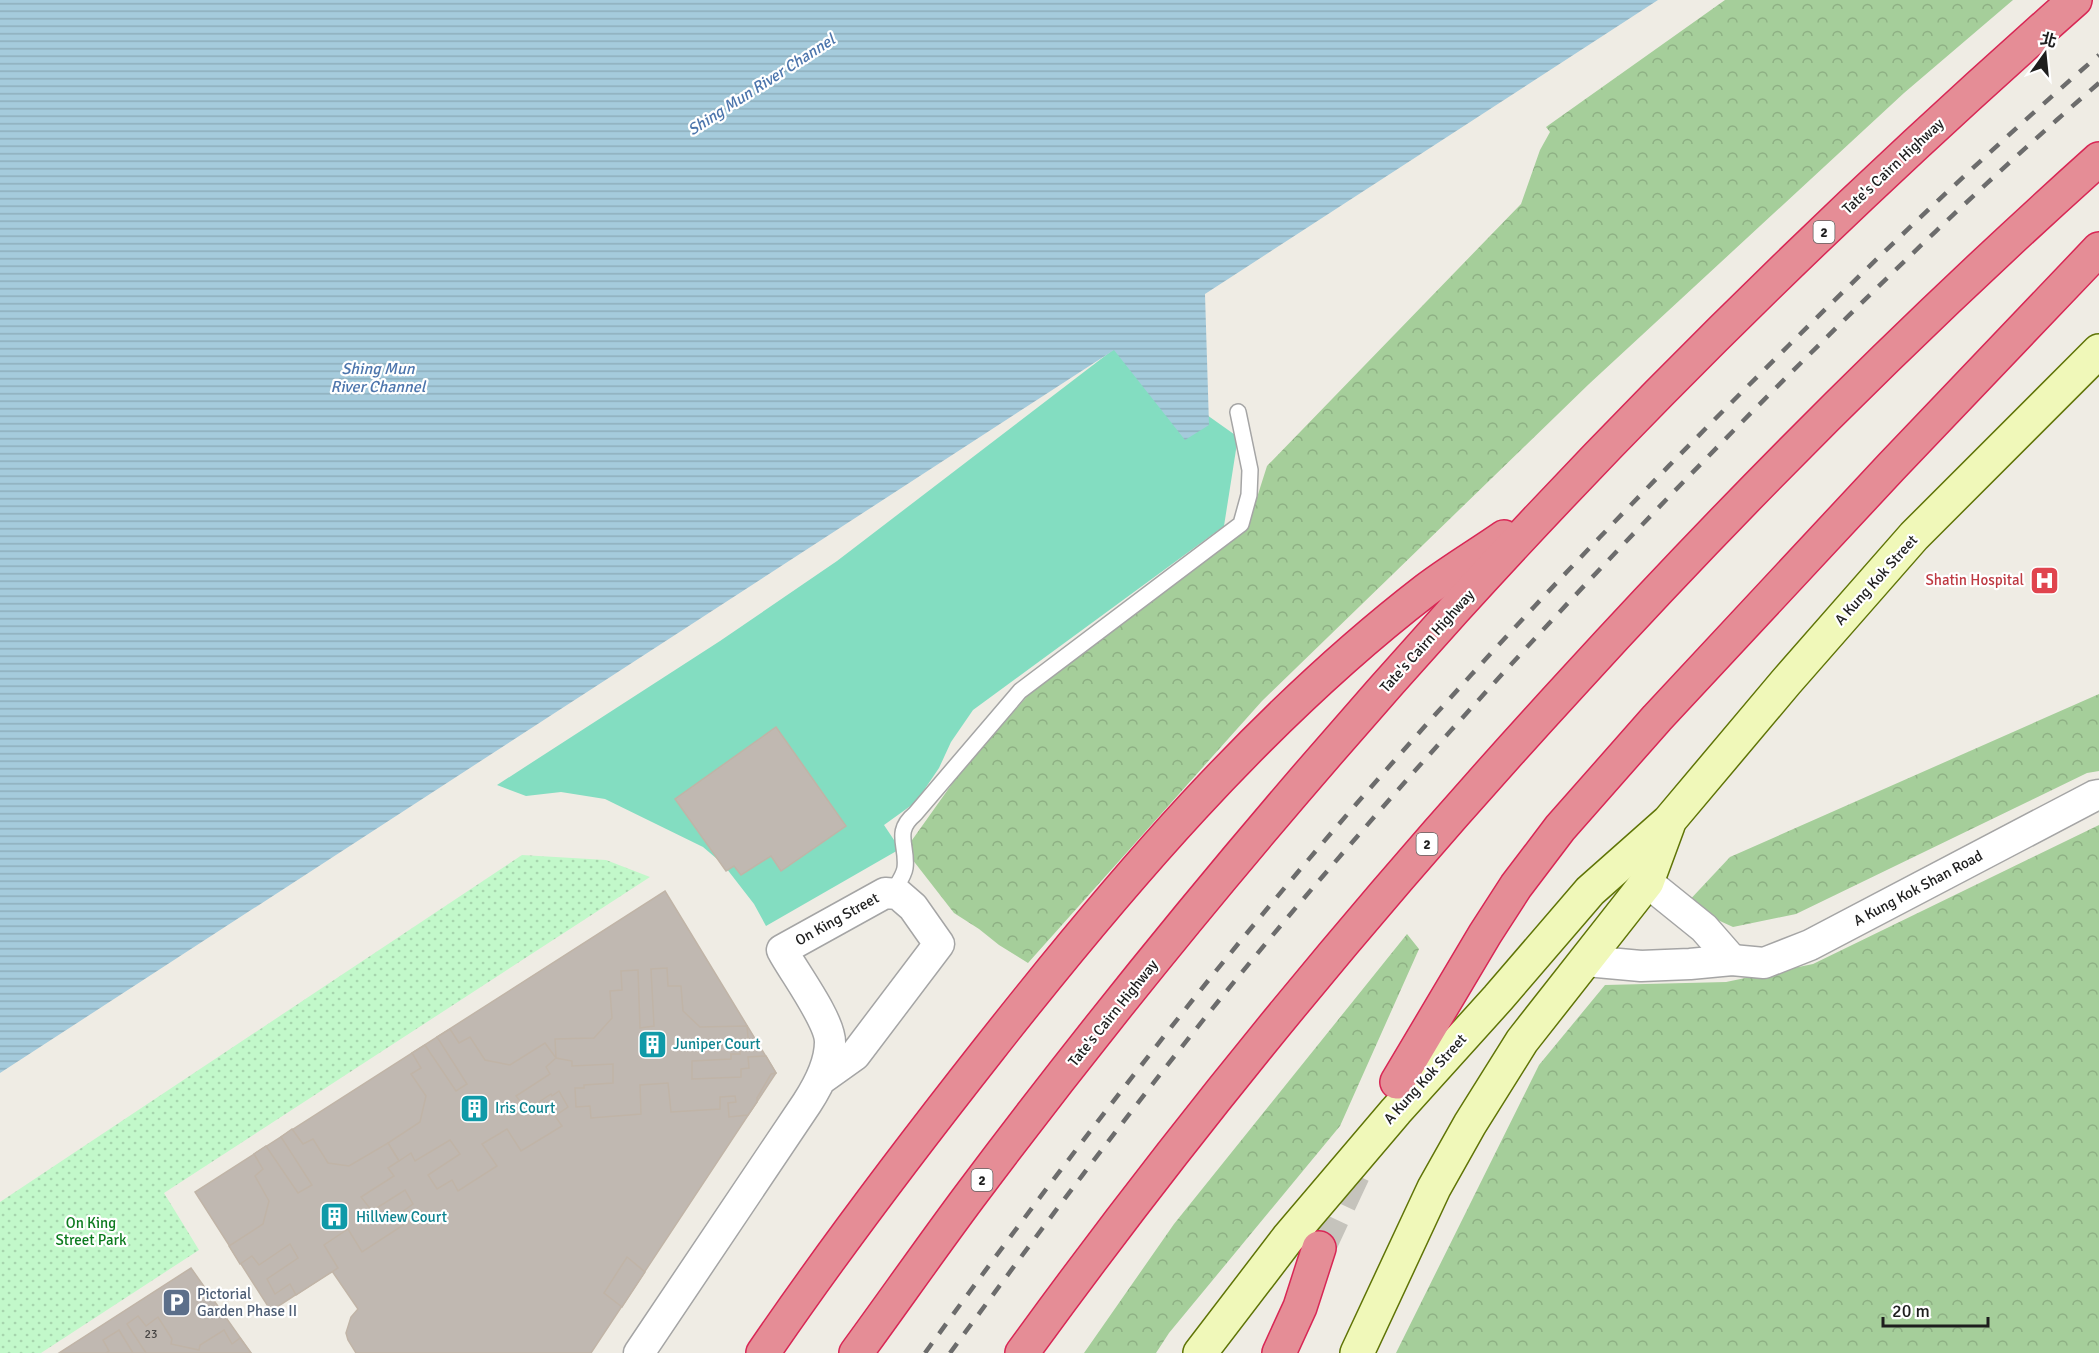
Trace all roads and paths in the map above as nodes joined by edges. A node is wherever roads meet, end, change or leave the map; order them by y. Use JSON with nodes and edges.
{"nodes":[{"id":1,"x":2075,"y":0,"type":"edge"},
{"id":2,"x":2099,"y":159,"type":"edge"},
{"id":3,"x":2099,"y":249,"type":"edge"},
{"id":4,"x":2099,"y":351,"type":"edge"},
{"id":5,"x":1238,"y":412,"type":"dead end"},
{"id":6,"x":1553,"y":504,"type":"junction"},
{"id":7,"x":2099,"y":795,"type":"edge"},
{"id":8,"x":1669,"y":822,"type":"junction"},
{"id":9,"x":1647,"y":882,"type":"junction"},
{"id":10,"x":1590,"y":891,"type":"junction"},
{"id":11,"x":892,"y":894,"type":"junction"},
{"id":12,"x":1732,"y":960,"type":"junction"},
{"id":13,"x":1586,"y":961,"type":"junction"},
{"id":14,"x":820,"y":1080,"type":"junction"},
{"id":15,"x":1396,"y":1082,"type":"dead end"},
{"id":16,"x":1319,"y":1248,"type":"tunnel mouth"},
{"id":17,"x":639,"y":1353,"type":"edge"},
{"id":18,"x":763,"y":1353,"type":"edge"},
{"id":19,"x":856,"y":1353,"type":"edge"},
{"id":20,"x":1022,"y":1353,"type":"edge"},
{"id":21,"x":1200,"y":1353,"type":"edge"},
{"id":22,"x":1278,"y":1353,"type":"edge"},
{"id":23,"x":1358,"y":1353,"type":"edge"}],
"edges":[{"from":1,"to":6,"type":"highway","name":"Tate's Cairn Highway","number":"2"},
{"from":2,"to":20,"type":"highway","number":"2"},
{"from":3,"to":15,"type":"highway"},
{"from":4,"to":8,"type":"main road","name":"A Kung Kok Street"},
{"from":5,"to":11,"type":"lane"},
{"from":6,"to":18,"type":"highway"},
{"from":6,"to":19,"type":"highway","name":"Tate's Cairn Highway","number":"2"},
{"from":7,"to":12,"type":"street","name":"A Kung Kok Shan Road"},
{"from":8,"to":9,"type":"main road","name":"A Kung Kok Street"},
{"from":8,"to":10,"type":"main road","name":"A Kung Kok Street"},
{"from":9,"to":10,"type":"main road"},
{"from":9,"to":12,"type":"street"},
{"from":9,"to":13,"type":"main road","name":"A Kung Kok Street"},
{"from":10,"to":21,"type":"main road","name":"A Kung Kok Street"},
{"from":11,"to":14,"type":"street","name":"On King Street"},
{"from":11,"to":14,"type":"street","name":"On King Street"},
{"from":12,"to":13,"type":"street","name":"A Kung Kok Shan Road"},
{"from":13,"to":23,"type":"main road","name":"A Kung Kok Street"},
{"from":14,"to":17,"type":"street","name":"On King Street"},
{"from":16,"to":22,"type":"highway"}]}
